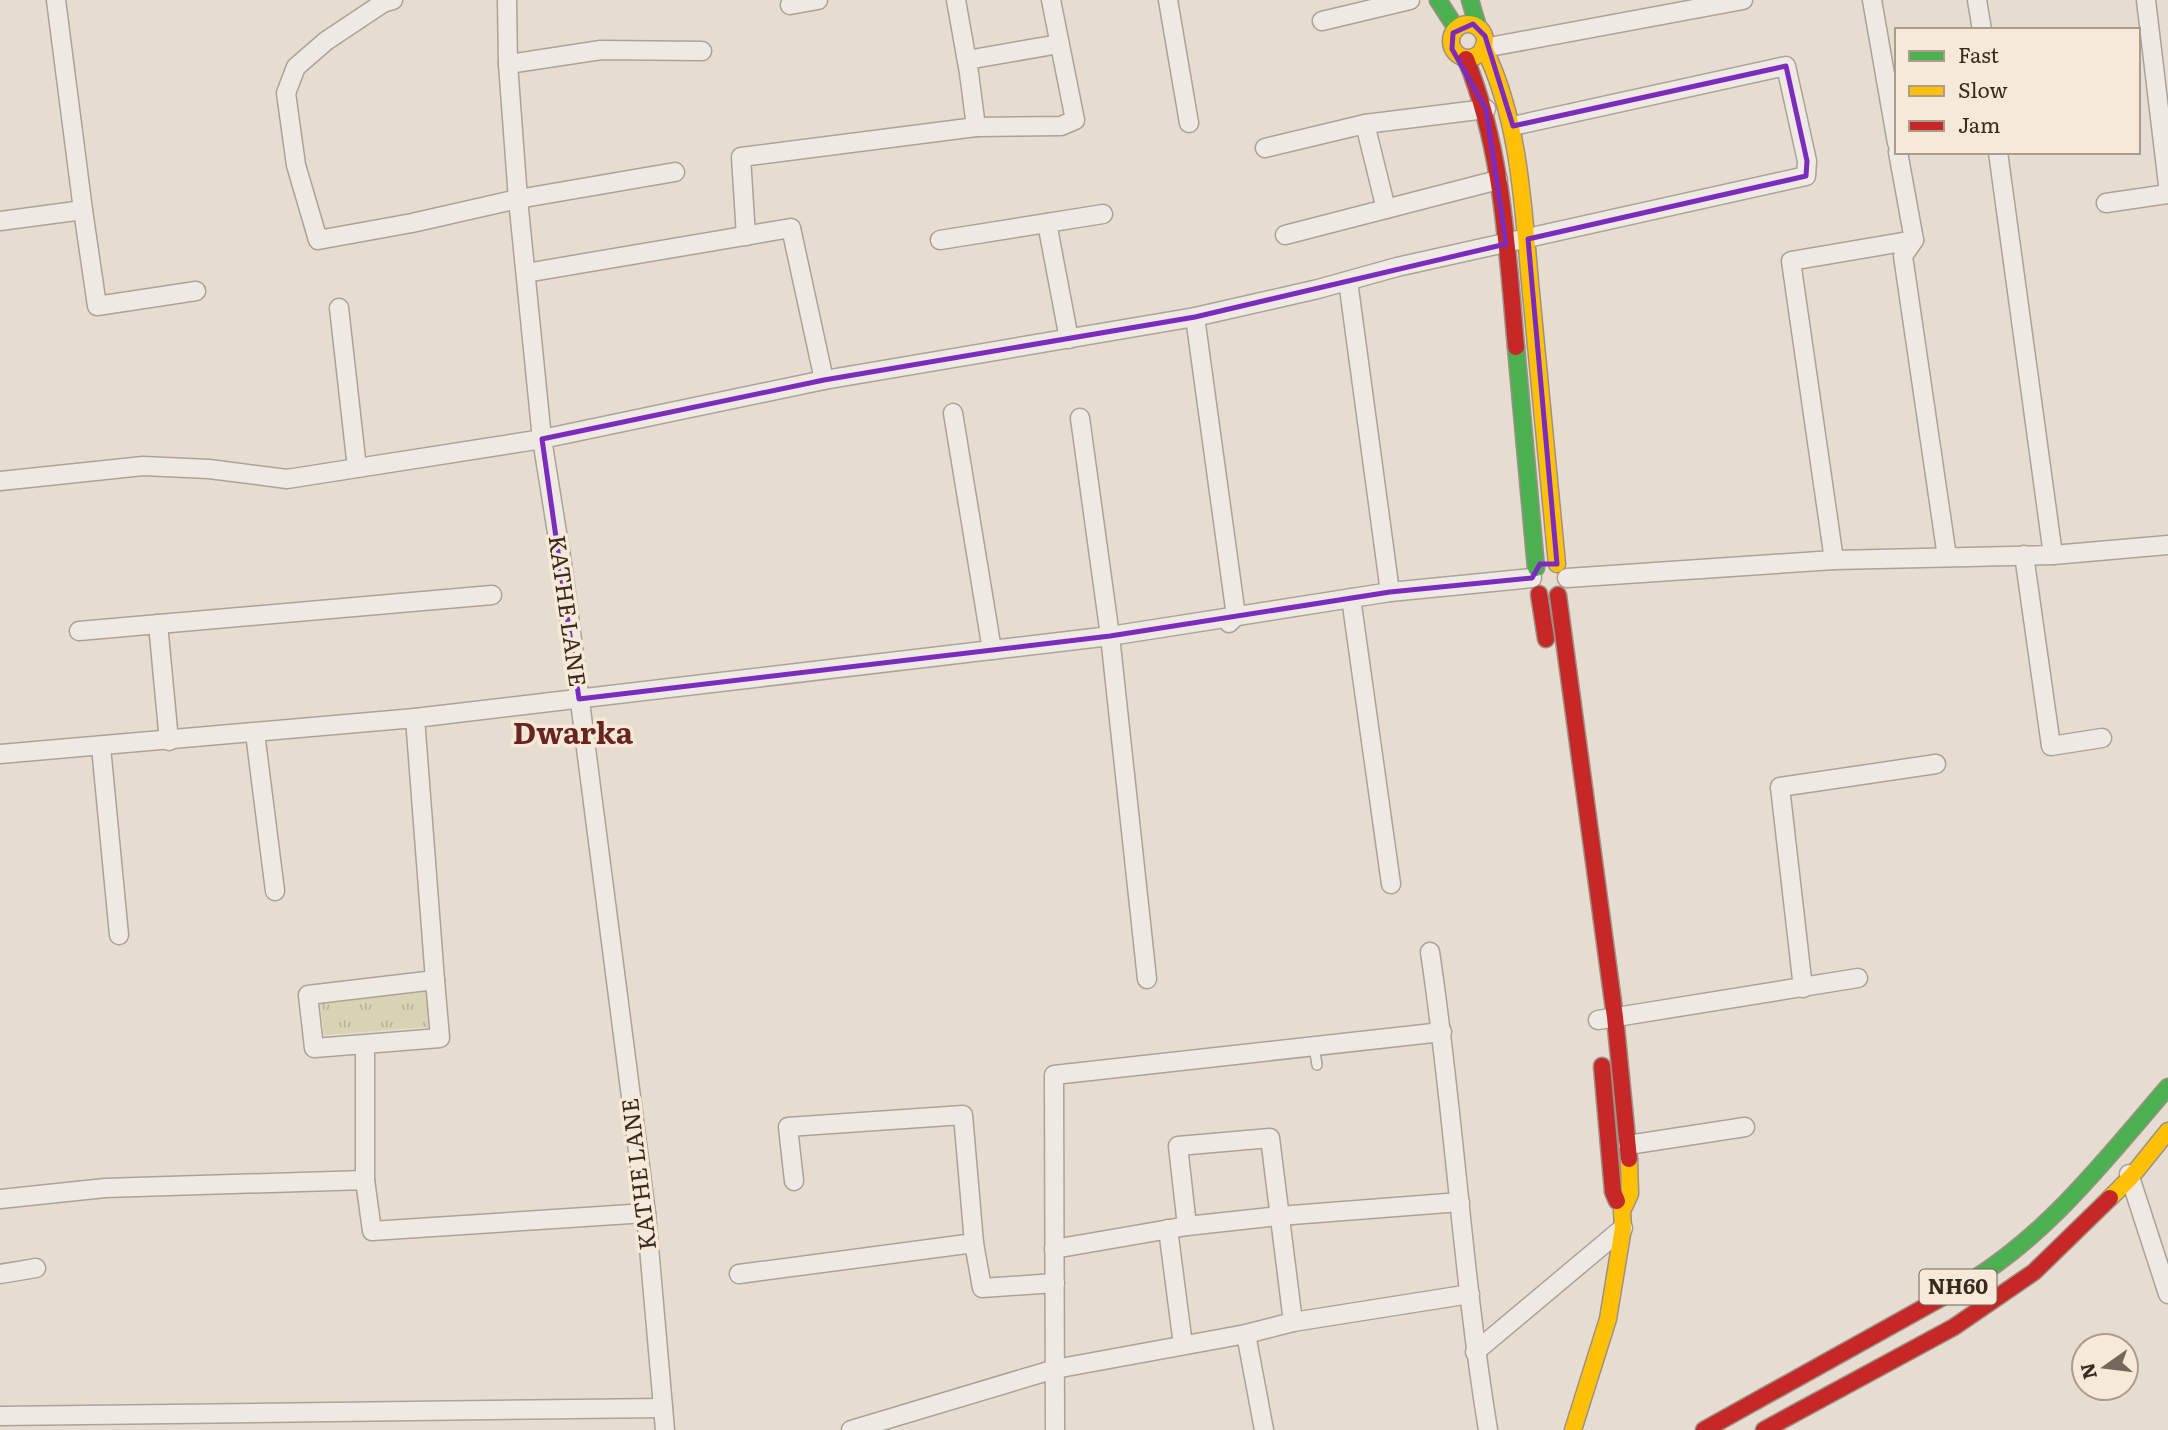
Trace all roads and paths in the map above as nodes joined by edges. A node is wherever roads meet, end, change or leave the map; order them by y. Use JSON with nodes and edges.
{"nodes":[{"id":1,"x":56,"y":0,"type":"edge"},
{"id":2,"x":393,"y":0,"type":"edge"},
{"id":3,"x":507,"y":0,"type":"edge"},
{"id":4,"x":818,"y":0,"type":"edge"},
{"id":5,"x":956,"y":0,"type":"edge"},
{"id":6,"x":1051,"y":0,"type":"edge"},
{"id":7,"x":1168,"y":0,"type":"edge"},
{"id":8,"x":1410,"y":0,"type":"edge"},
{"id":9,"x":1438,"y":0,"type":"edge"},
{"id":10,"x":1470,"y":0,"type":"edge"},
{"id":11,"x":1743,"y":0,"type":"edge"},
{"id":12,"x":1872,"y":0,"type":"edge"},
{"id":13,"x":1977,"y":0,"type":"edge"},
{"id":14,"x":2146,"y":0,"type":"edge"},
{"id":15,"x":790,"y":5,"type":"dead end"},
{"id":16,"x":1322,"y":21,"type":"dead end"},
{"id":17,"x":1478,"y":27,"type":"junction"},
{"id":18,"x":1457,"y":28,"type":"junction"},
{"id":19,"x":1982,"y":28,"type":"edge"},
{"id":20,"x":1059,"y":44,"type":"junction"},
{"id":21,"x":1485,"y":48,"type":"junction"},
{"id":22,"x":702,"y":51,"type":"dead end"},
{"id":23,"x":1466,"y":59,"type":"junction"},
{"id":24,"x":967,"y":60,"type":"junction"},
{"id":25,"x":508,"y":64,"type":"junction"},
{"id":26,"x":1486,"y":109,"type":"junction"},
{"id":27,"x":1189,"y":123,"type":"dead end"},
{"id":28,"x":1365,"y":124,"type":"junction"},
{"id":29,"x":1513,"y":126,"type":"junction"},
{"id":30,"x":976,"y":127,"type":"junction"},
{"id":31,"x":1895,"y":132,"type":"edge"},
{"id":32,"x":1265,"y":148,"type":"dead end"},
{"id":33,"x":1898,"y":154,"type":"edge"},
{"id":34,"x":1998,"y":154,"type":"edge"},
{"id":35,"x":675,"y":172,"type":"dead end"},
{"id":36,"x":1498,"y":180,"type":"junction"},
{"id":37,"x":2168,"y":185,"type":"edge"},
{"id":38,"x":2168,"y":194,"type":"edge"},
{"id":39,"x":519,"y":199,"type":"junction"},
{"id":40,"x":2106,"y":203,"type":"dead end"},
{"id":41,"x":1386,"y":209,"type":"junction"},
{"id":42,"x":83,"y":210,"type":"junction"},
{"id":43,"x":1103,"y":214,"type":"dead end"},
{"id":44,"x":0,"y":221,"type":"edge"},
{"id":45,"x":1047,"y":223,"type":"junction"},
{"id":46,"x":1285,"y":235,"type":"dead end"},
{"id":47,"x":746,"y":236,"type":"junction"},
{"id":48,"x":1528,"y":239,"type":"junction"},
{"id":49,"x":940,"y":240,"type":"dead end"},
{"id":50,"x":1914,"y":240,"type":"junction"},
{"id":51,"x":1506,"y":244,"type":"junction"},
{"id":52,"x":526,"y":273,"type":"junction"},
{"id":53,"x":1348,"y":281,"type":"junction"},
{"id":54,"x":196,"y":291,"type":"dead end"},
{"id":55,"x":339,"y":309,"type":"dead end"},
{"id":56,"x":1195,"y":317,"type":"junction"},
{"id":57,"x":1069,"y":339,"type":"junction"},
{"id":58,"x":824,"y":380,"type":"junction"},
{"id":59,"x":953,"y":413,"type":"dead end"},
{"id":60,"x":1080,"y":418,"type":"dead end"},
{"id":61,"x":542,"y":439,"type":"junction"},
{"id":62,"x":357,"y":468,"type":"junction"},
{"id":63,"x":0,"y":481,"type":"edge"},
{"id":64,"x":2168,"y":545,"type":"edge"},
{"id":65,"x":2024,"y":555,"type":"junction"},
{"id":66,"x":2053,"y":555,"type":"junction"},
{"id":67,"x":1947,"y":557,"type":"junction"},
{"id":68,"x":1834,"y":560,"type":"junction"},
{"id":69,"x":1562,"y":571,"type":"junction"},
{"id":70,"x":1536,"y":580,"type":"junction"},
{"id":71,"x":1390,"y":592,"type":"junction"},
{"id":72,"x":492,"y":595,"type":"dead end"},
{"id":73,"x":1558,"y":595,"type":"junction"},
{"id":74,"x":1352,"y":598,"type":"junction"},
{"id":75,"x":1233,"y":620,"type":"junction"},
{"id":76,"x":158,"y":624,"type":"junction"},
{"id":77,"x":79,"y":631,"type":"dead end"},
{"id":78,"x":1110,"y":636,"type":"junction"},
{"id":79,"x":992,"y":650,"type":"junction"},
{"id":80,"x":1548,"y":656,"type":"dead end"},
{"id":81,"x":579,"y":699,"type":"junction"},
{"id":82,"x":415,"y":718,"type":"junction"},
{"id":83,"x":255,"y":733,"type":"junction"},
{"id":84,"x":2102,"y":738,"type":"dead end"},
{"id":85,"x":169,"y":741,"type":"junction"},
{"id":86,"x":101,"y":747,"type":"junction"},
{"id":87,"x":0,"y":754,"type":"edge"},
{"id":88,"x":1564,"y":760,"type":"dead end"},
{"id":89,"x":1936,"y":764,"type":"dead end"},
{"id":90,"x":1588,"y":870,"type":"junction"},
{"id":91,"x":1391,"y":884,"type":"dead end"},
{"id":92,"x":275,"y":891,"type":"dead end"},
{"id":93,"x":119,"y":935,"type":"dead end"},
{"id":94,"x":1430,"y":952,"type":"dead end"},
{"id":95,"x":1592,"y":971,"type":"dead end"},
{"id":96,"x":1858,"y":978,"type":"dead end"},
{"id":97,"x":1147,"y":979,"type":"dead end"},
{"id":98,"x":435,"y":980,"type":"junction"},
{"id":99,"x":1803,"y":988,"type":"junction"},
{"id":100,"x":1602,"y":1024,"type":"junction"},
{"id":101,"x":1442,"y":1032,"type":"junction"},
{"id":102,"x":365,"y":1044,"type":"junction"},
{"id":103,"x":1314,"y":1046,"type":"junction"},
{"id":104,"x":1317,"y":1065,"type":"dead end"},
{"id":105,"x":2168,"y":1087,"type":"edge"},
{"id":106,"x":1745,"y":1127,"type":"dead end"},
{"id":107,"x":2168,"y":1131,"type":"edge"},
{"id":108,"x":1628,"y":1145,"type":"junction"},
{"id":109,"x":2114,"y":1151,"type":"junction"},
{"id":110,"x":2131,"y":1177,"type":"junction"},
{"id":111,"x":365,"y":1180,"type":"junction"},
{"id":112,"x":794,"y":1181,"type":"dead end"},
{"id":113,"x":0,"y":1199,"type":"edge"},
{"id":114,"x":1460,"y":1202,"type":"junction"},
{"id":115,"x":646,"y":1213,"type":"junction"},
{"id":116,"x":1279,"y":1216,"type":"junction"},
{"id":117,"x":1623,"y":1220,"type":"junction"},
{"id":118,"x":1187,"y":1226,"type":"junction"},
{"id":119,"x":1168,"y":1230,"type":"junction"},
{"id":120,"x":974,"y":1243,"type":"junction"},
{"id":121,"x":1054,"y":1249,"type":"junction"},
{"id":122,"x":2162,"y":1257,"type":"edge"},
{"id":123,"x":36,"y":1268,"type":"dead end"},
{"id":124,"x":0,"y":1274,"type":"edge"},
{"id":125,"x":738,"y":1274,"type":"dead end"},
{"id":126,"x":1055,"y":1283,"type":"junction"},
{"id":127,"x":1470,"y":1294,"type":"junction"},
{"id":128,"x":2168,"y":1294,"type":"edge"},
{"id":129,"x":1293,"y":1322,"type":"junction"},
{"id":130,"x":1246,"y":1334,"type":"junction"},
{"id":131,"x":1183,"y":1345,"type":"junction"},
{"id":132,"x":1475,"y":1353,"type":"junction"},
{"id":133,"x":1055,"y":1369,"type":"junction"},
{"id":134,"x":663,"y":1408,"type":"junction"},
{"id":135,"x":0,"y":1416,"type":"edge"},
{"id":136,"x":60,"y":1422,"type":"edge"},
{"id":137,"x":665,"y":1430,"type":"edge"},
{"id":138,"x":851,"y":1430,"type":"edge"},
{"id":139,"x":1055,"y":1430,"type":"edge"},
{"id":140,"x":1264,"y":1430,"type":"edge"},
{"id":141,"x":1488,"y":1430,"type":"edge"},
{"id":142,"x":1573,"y":1430,"type":"edge"},
{"id":143,"x":1704,"y":1430,"type":"edge"},
{"id":144,"x":1764,"y":1430,"type":"edge"}],
"edges":[{"from":1,"to":42,"type":"street"},
{"from":2,"to":39,"type":"street"},
{"from":3,"to":25,"type":"street","name":"KATHE LANE"},
{"from":4,"to":15,"type":"street"},
{"from":5,"to":24,"type":"street"},
{"from":6,"to":20,"type":"street"},
{"from":7,"to":27,"type":"street"},
{"from":8,"to":16,"type":"street"},
{"from":9,"to":18,"type":"main road"},
{"from":10,"to":17,"type":"main road"},
{"from":11,"to":21,"type":"street"},
{"from":12,"to":31,"type":"street"},
{"from":13,"to":19,"type":"street"},
{"from":14,"to":37,"type":"street"},
{"from":17,"to":18,"type":"main road"},
{"from":17,"to":21,"type":"main road"},
{"from":18,"to":23,"type":"main road"},
{"from":20,"to":24,"type":"street"},
{"from":20,"to":30,"type":"street"},
{"from":21,"to":23,"type":"main road"},
{"from":21,"to":29,"type":"main road"},
{"from":22,"to":25,"type":"street"},
{"from":23,"to":26,"type":"main road"},
{"from":24,"to":30,"type":"street"},
{"from":25,"to":39,"type":"street","name":"KATHE LANE"},
{"from":26,"to":28,"type":"street"},
{"from":26,"to":36,"type":"main road"},
{"from":28,"to":32,"type":"street"},
{"from":28,"to":41,"type":"street"},
{"from":29,"to":48,"type":"main road"},
{"from":29,"to":48,"type":"street"},
{"from":30,"to":47,"type":"street"},
{"from":33,"to":50,"type":"street"},
{"from":34,"to":66,"type":"street"},
{"from":35,"to":39,"type":"street"},
{"from":36,"to":41,"type":"street"},
{"from":36,"to":51,"type":"main road"},
{"from":38,"to":40,"type":"street"},
{"from":39,"to":52,"type":"street","name":"KATHE LANE"},
{"from":41,"to":46,"type":"street"},
{"from":42,"to":44,"type":"street"},
{"from":42,"to":54,"type":"street"},
{"from":43,"to":45,"type":"street"},
{"from":45,"to":49,"type":"street"},
{"from":45,"to":57,"type":"street"},
{"from":47,"to":52,"type":"street"},
{"from":47,"to":58,"type":"street"},
{"from":48,"to":51,"type":"street"},
{"from":48,"to":69,"type":"main road"},
{"from":50,"to":67,"type":"street"},
{"from":50,"to":68,"type":"street"},
{"from":51,"to":53,"type":"street"},
{"from":51,"to":70,"type":"main road"},
{"from":52,"to":61,"type":"street","name":"KATHE LANE"},
{"from":53,"to":56,"type":"street"},
{"from":53,"to":71,"type":"street"},
{"from":55,"to":62,"type":"street"},
{"from":56,"to":57,"type":"street"},
{"from":56,"to":75,"type":"street"},
{"from":57,"to":58,"type":"street"},
{"from":58,"to":61,"type":"street"},
{"from":59,"to":79,"type":"street"},
{"from":60,"to":78,"type":"street"},
{"from":61,"to":62,"type":"street"},
{"from":61,"to":81,"type":"street","name":"KATHE LANE"},
{"from":62,"to":63,"type":"street"},
{"from":64,"to":66,"type":"street"},
{"from":65,"to":66,"type":"street"},
{"from":65,"to":67,"type":"street"},
{"from":65,"to":84,"type":"street"},
{"from":67,"to":68,"type":"street"},
{"from":68,"to":69,"type":"street"},
{"from":69,"to":70,"type":"main road"},
{"from":69,"to":73,"type":"main road"},
{"from":70,"to":71,"type":"street"},
{"from":70,"to":73,"type":"main road"},
{"from":70,"to":80,"type":"main road"},
{"from":71,"to":74,"type":"street"},
{"from":72,"to":76,"type":"street"},
{"from":73,"to":90,"type":"main road"},
{"from":74,"to":75,"type":"street"},
{"from":74,"to":91,"type":"street"},
{"from":75,"to":78,"type":"street"},
{"from":76,"to":77,"type":"street"},
{"from":76,"to":85,"type":"street"},
{"from":78,"to":79,"type":"street"},
{"from":78,"to":97,"type":"street"},
{"from":79,"to":81,"type":"street"},
{"from":81,"to":82,"type":"street"},
{"from":81,"to":115,"type":"street","name":"KATHE LANE"},
{"from":82,"to":83,"type":"street"},
{"from":82,"to":98,"type":"street"},
{"from":83,"to":85,"type":"street"},
{"from":83,"to":92,"type":"street"},
{"from":85,"to":86,"type":"street"},
{"from":86,"to":87,"type":"street"},
{"from":86,"to":93,"type":"street"},
{"from":88,"to":90,"type":"main road"},
{"from":89,"to":99,"type":"street"},
{"from":90,"to":95,"type":"main road"},
{"from":90,"to":100,"type":"main road"},
{"from":94,"to":101,"type":"street"},
{"from":96,"to":99,"type":"street"},
{"from":98,"to":102,"type":"street"},
{"from":98,"to":102,"type":"street"},
{"from":99,"to":100,"type":"street"},
{"from":100,"to":108,"type":"main road"},
{"from":100,"to":117,"type":"main road"},
{"from":101,"to":103,"type":"street"},
{"from":101,"to":114,"type":"street"},
{"from":102,"to":111,"type":"street"},
{"from":103,"to":104,"type":"lane"},
{"from":103,"to":121,"type":"street"},
{"from":105,"to":109,"type":"main road","number":"NH60"},
{"from":106,"to":108,"type":"street"},
{"from":107,"to":110,"type":"main road","number":"NH60"},
{"from":108,"to":117,"type":"main road"},
{"from":109,"to":110,"type":"street"},
{"from":109,"to":143,"type":"main road","number":"NH60"},
{"from":110,"to":122,"type":"street"},
{"from":110,"to":144,"type":"main road","number":"NH60"},
{"from":111,"to":113,"type":"street"},
{"from":111,"to":115,"type":"street"},
{"from":112,"to":120,"type":"street"},
{"from":114,"to":116,"type":"street"},
{"from":114,"to":127,"type":"street"},
{"from":115,"to":134,"type":"street","name":"KATHE LANE"},
{"from":116,"to":118,"type":"street"},
{"from":116,"to":118,"type":"street"},
{"from":116,"to":129,"type":"street"},
{"from":117,"to":132,"type":"street"},
{"from":117,"to":142,"type":"main road"},
{"from":118,"to":119,"type":"street"},
{"from":119,"to":121,"type":"street"},
{"from":119,"to":131,"type":"street"},
{"from":120,"to":125,"type":"street"},
{"from":120,"to":126,"type":"street"},
{"from":121,"to":126,"type":"street"},
{"from":122,"to":128,"type":"street"},
{"from":123,"to":124,"type":"street"},
{"from":126,"to":133,"type":"street"},
{"from":127,"to":129,"type":"street"},
{"from":127,"to":132,"type":"street"},
{"from":129,"to":130,"type":"street"},
{"from":130,"to":131,"type":"street"},
{"from":130,"to":140,"type":"street"},
{"from":131,"to":133,"type":"street"},
{"from":132,"to":141,"type":"street"},
{"from":133,"to":138,"type":"street"},
{"from":133,"to":139,"type":"street"},
{"from":134,"to":136,"type":"street"},
{"from":134,"to":137,"type":"street","name":"KATHE LANE"},
{"from":135,"to":136,"type":"street"}]}
